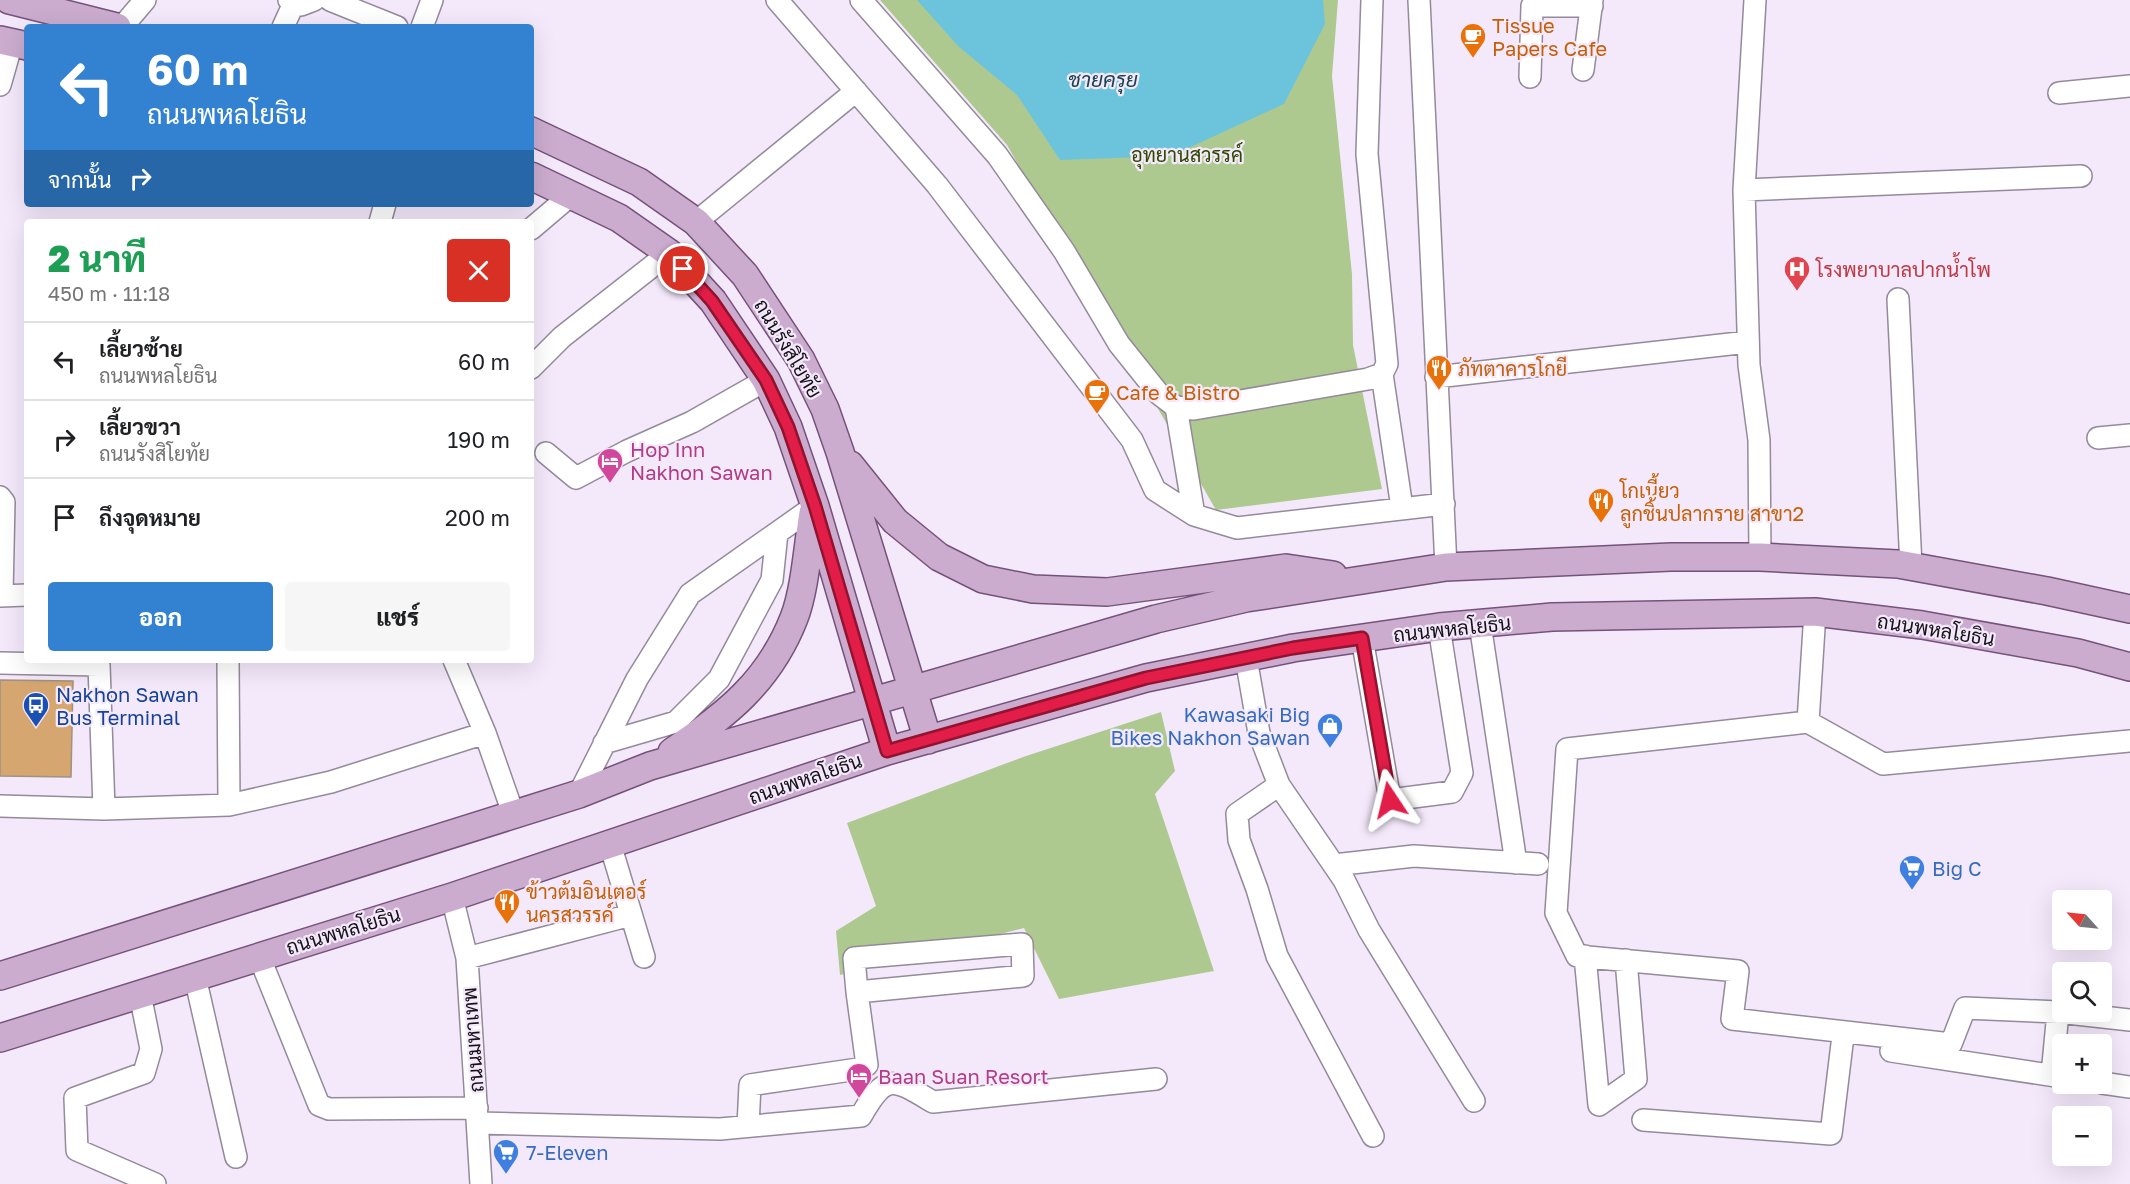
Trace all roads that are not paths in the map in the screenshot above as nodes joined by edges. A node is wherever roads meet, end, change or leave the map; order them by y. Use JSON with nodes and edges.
{"nodes":[{"id":1,"x":9,"y":0,"type":"edge"},
{"id":2,"x":145,"y":0,"type":"edge"},
{"id":3,"x":432,"y":0,"type":"edge"},
{"id":4,"x":777,"y":0,"type":"edge"},
{"id":5,"x":861,"y":0,"type":"edge"},
{"id":6,"x":1372,"y":0,"type":"edge"},
{"id":7,"x":1419,"y":0,"type":"edge"},
{"id":8,"x":1755,"y":0,"type":"edge"},
{"id":9,"x":299,"y":1,"type":"edge"},
{"id":10,"x":347,"y":3,"type":"edge"},
{"id":11,"x":1592,"y":3,"type":"edge"},
{"id":12,"x":105,"y":24,"type":"edge"},
{"id":13,"x":125,"y":24,"type":"edge"},
{"id":14,"x":285,"y":24,"type":"edge"},
{"id":15,"x":391,"y":24,"type":"edge"},
{"id":16,"x":423,"y":24,"type":"edge"},
{"id":17,"x":13,"y":43,"type":"edge"},
{"id":18,"x":1584,"y":70,"type":"dead end"},
{"id":19,"x":1530,"y":76,"type":"dead end"},
{"id":20,"x":0,"y":85,"type":"edge"},
{"id":21,"x":2130,"y":86,"type":"edge"},
{"id":22,"x":856,"y":91,"type":"junction"},
{"id":23,"x":2059,"y":93,"type":"dead end"},
{"id":24,"x":534,"y":133,"type":"edge"},
{"id":25,"x":2081,"y":176,"type":"dead end"},
{"id":26,"x":534,"y":177,"type":"edge"},
{"id":27,"x":1744,"y":190,"type":"junction"},
{"id":28,"x":571,"y":195,"type":"junction"},
{"id":29,"x":696,"y":222,"type":"junction"},
{"id":30,"x":534,"y":226,"type":"edge"},
{"id":31,"x":669,"y":253,"type":"junction"},
{"id":32,"x":1898,"y":299,"type":"dead end"},
{"id":33,"x":1748,"y":342,"type":"junction"},
{"id":34,"x":534,"y":365,"type":"edge"},
{"id":35,"x":1382,"y":374,"type":"junction"},
{"id":36,"x":1436,"y":377,"type":"junction"},
{"id":37,"x":766,"y":380,"type":"junction"},
{"id":38,"x":1176,"y":407,"type":"junction"},
{"id":39,"x":2130,"y":435,"type":"edge"},
{"id":40,"x":2098,"y":438,"type":"dead end"},
{"id":41,"x":840,"y":452,"type":"junction"},
{"id":42,"x":546,"y":453,"type":"dead end"},
{"id":43,"x":0,"y":497,"type":"edge"},
{"id":44,"x":1444,"y":504,"type":"junction"},
{"id":45,"x":815,"y":506,"type":"junction"},
{"id":46,"x":1402,"y":508,"type":"junction"},
{"id":47,"x":1194,"y":515,"type":"junction"},
{"id":48,"x":777,"y":532,"type":"junction"},
{"id":49,"x":1760,"y":557,"type":"junction"},
{"id":50,"x":1911,"y":566,"type":"junction"},
{"id":51,"x":1446,"y":567,"type":"junction"},
{"id":52,"x":1357,"y":579,"type":"junction"},
{"id":53,"x":24,"y":595,"type":"edge"},
{"id":54,"x":1,"y":596,"type":"edge"},
{"id":55,"x":2130,"y":609,"type":"edge"},
{"id":56,"x":1815,"y":612,"type":"junction"},
{"id":57,"x":1479,"y":624,"type":"junction"},
{"id":58,"x":1439,"y":627,"type":"junction"},
{"id":59,"x":1362,"y":638,"type":"junction"},
{"id":60,"x":1246,"y":658,"type":"junction"},
{"id":61,"x":0,"y":663,"type":"edge"},
{"id":62,"x":228,"y":663,"type":"edge"},
{"id":63,"x":455,"y":663,"type":"edge"},
{"id":64,"x":2130,"y":667,"type":"edge"},
{"id":65,"x":913,"y":690,"type":"junction"},
{"id":66,"x":872,"y":700,"type":"junction"},
{"id":67,"x":1808,"y":722,"type":"junction"},
{"id":68,"x":485,"y":733,"type":"junction"},
{"id":69,"x":928,"y":740,"type":"junction"},
{"id":70,"x":2130,"y":741,"type":"edge"},
{"id":71,"x":604,"y":743,"type":"junction"},
{"id":72,"x":887,"y":751,"type":"junction"},
{"id":73,"x":650,"y":766,"type":"junction"},
{"id":74,"x":1280,"y":785,"type":"junction"},
{"id":75,"x":579,"y":794,"type":"junction"},
{"id":76,"x":229,"y":805,"type":"junction"},
{"id":77,"x":0,"y":806,"type":"edge"},
{"id":78,"x":104,"y":809,"type":"junction"},
{"id":79,"x":513,"y":813,"type":"junction"},
{"id":80,"x":610,"y":844,"type":"junction"},
{"id":81,"x":1516,"y":863,"type":"junction"},
{"id":82,"x":1538,"y":864,"type":"dead end"},
{"id":83,"x":1334,"y":865,"type":"junction"},
{"id":84,"x":452,"y":897,"type":"junction"},
{"id":85,"x":631,"y":915,"type":"junction"},
{"id":86,"x":259,"y":956,"type":"junction"},
{"id":87,"x":644,"y":957,"type":"dead end"},
{"id":88,"x":1585,"y":957,"type":"junction"},
{"id":89,"x":467,"y":958,"type":"junction"},
{"id":90,"x":1626,"y":960,"type":"junction"},
{"id":91,"x":0,"y":976,"type":"edge"},
{"id":92,"x":195,"y":976,"type":"junction"},
{"id":93,"x":856,"y":992,"type":"junction"},
{"id":94,"x":140,"y":994,"type":"junction"},
{"id":95,"x":2052,"y":1012,"type":"edge"},
{"id":96,"x":2112,"y":1018,"type":"edge"},
{"id":97,"x":2130,"y":1020,"type":"edge"},
{"id":98,"x":1723,"y":1028,"type":"dead end"},
{"id":99,"x":0,"y":1038,"type":"edge"},
{"id":100,"x":1842,"y":1044,"type":"junction"},
{"id":101,"x":2052,"y":1075,"type":"edge"},
{"id":102,"x":1156,"y":1079,"type":"dead end"},
{"id":103,"x":2112,"y":1084,"type":"edge"},
{"id":104,"x":2130,"y":1087,"type":"edge"},
{"id":105,"x":1474,"y":1101,"type":"dead end"},
{"id":106,"x":477,"y":1115,"type":"junction"},
{"id":107,"x":1643,"y":1120,"type":"dead end"},
{"id":108,"x":748,"y":1126,"type":"junction"},
{"id":109,"x":1373,"y":1136,"type":"dead end"},
{"id":110,"x":236,"y":1156,"type":"dead end"},
{"id":111,"x":155,"y":1184,"type":"edge"},
{"id":112,"x":481,"y":1184,"type":"edge"}],
"edges":[{"from":1,"to":12,"type":"main road"},
{"from":2,"to":13,"type":"street"},
{"from":3,"to":16,"type":"street"},
{"from":4,"to":22,"type":"street"},
{"from":5,"to":38,"type":"street"},
{"from":6,"to":35,"type":"street"},
{"from":7,"to":36,"type":"street"},
{"from":8,"to":27,"type":"street"},
{"from":9,"to":14,"type":"street"},
{"from":10,"to":15,"type":"street"},
{"from":11,"to":18,"type":"street"},
{"from":11,"to":19,"type":"street"},
{"from":17,"to":20,"type":"street"},
{"from":21,"to":23,"type":"street"},
{"from":22,"to":29,"type":"street"},
{"from":22,"to":47,"type":"street"},
{"from":24,"to":29,"type":"main road","name":"ถนนรังสิโยทัย"},
{"from":25,"to":27,"type":"street"},
{"from":26,"to":28,"type":"main road","name":"ถนนรังสิโยทัย"},
{"from":27,"to":33,"type":"street"},
{"from":28,"to":30,"type":"street"},
{"from":28,"to":31,"type":"main road","name":"ถนนรังสิโยทัย"},
{"from":29,"to":41,"type":"main road","name":"ถนนรังสิโยทัย"},
{"from":31,"to":34,"type":"street"},
{"from":31,"to":37,"type":"main road","name":"ถนนรังสิโยทัย"},
{"from":32,"to":50,"type":"street"},
{"from":33,"to":36,"type":"street"},
{"from":33,"to":49,"type":"street"},
{"from":35,"to":38,"type":"street"},
{"from":35,"to":46,"type":"street"},
{"from":36,"to":44,"type":"street"},
{"from":37,"to":42,"type":"street"},
{"from":37,"to":45,"type":"main road","name":"ถนนรังสิโยทัย"},
{"from":38,"to":47,"type":"street"},
{"from":39,"to":40,"type":"street"},
{"from":41,"to":52,"type":"main road"},
{"from":41,"to":65,"type":"main road","name":"ถนนรังสิโยทัย"},
{"from":43,"to":54,"type":"street"},
{"from":44,"to":46,"type":"street"},
{"from":44,"to":51,"type":"street"},
{"from":45,"to":48,"type":"street"},
{"from":45,"to":66,"type":"main road","name":"ถนนรังสิโยทัย"},
{"from":45,"to":73,"type":"main road"},
{"from":46,"to":47,"type":"street"},
{"from":48,"to":71,"type":"street"},
{"from":48,"to":71,"type":"street"},
{"from":49,"to":50,"type":"main road"},
{"from":49,"to":51,"type":"main road"},
{"from":50,"to":55,"type":"main road"},
{"from":51,"to":52,"type":"main road"},
{"from":52,"to":65,"type":"main road"},
{"from":53,"to":54,"type":"street"},
{"from":56,"to":57,"type":"main road","name":"ถนนพหลโยธิน"},
{"from":56,"to":64,"type":"main road","name":"ถนนพหลโยธิน"},
{"from":56,"to":67,"type":"street"},
{"from":57,"to":58,"type":"main road","name":"ถนนพหลโยธิน"},
{"from":57,"to":81,"type":"street"},
{"from":58,"to":59,"type":"main road","name":"ถนนพหลโยธิน"},
{"from":58,"to":59,"type":"street"},
{"from":59,"to":60,"type":"main road","name":"ถนนพหลโยธิน"},
{"from":60,"to":69,"type":"main road","name":"ถนนพหลโยธิน"},
{"from":60,"to":74,"type":"street"},
{"from":61,"to":78,"type":"street"},
{"from":62,"to":76,"type":"street"},
{"from":63,"to":68,"type":"street"},
{"from":65,"to":66,"type":"main road"},
{"from":65,"to":69,"type":"main road","name":"ถนนรังสิโยทัย"},
{"from":66,"to":72,"type":"main road","name":"ถนนรังสิโยทัย"},
{"from":66,"to":73,"type":"main road"},
{"from":67,"to":70,"type":"street"},
{"from":67,"to":88,"type":"street"},
{"from":68,"to":76,"type":"street"},
{"from":68,"to":79,"type":"street"},
{"from":69,"to":72,"type":"main road","name":"ถนนพหลโยธิน"},
{"from":71,"to":75,"type":"street"},
{"from":72,"to":80,"type":"main road","name":"ถนนพหลโยธิน"},
{"from":73,"to":75,"type":"main road"},
{"from":74,"to":83,"type":"street"},
{"from":74,"to":109,"type":"street"},
{"from":75,"to":79,"type":"main road"},
{"from":76,"to":78,"type":"street"},
{"from":77,"to":78,"type":"street"},
{"from":79,"to":91,"type":"main road"},
{"from":80,"to":84,"type":"main road","name":"ถนนพหลโยธิน"},
{"from":80,"to":85,"type":"street"},
{"from":81,"to":82,"type":"street"},
{"from":81,"to":83,"type":"street"},
{"from":83,"to":105,"type":"street"},
{"from":84,"to":86,"type":"main road","name":"ถนนพหลโยธิน"},
{"from":84,"to":89,"type":"street","name":"ถนนมหาเทพ"},
{"from":85,"to":87,"type":"street"},
{"from":85,"to":89,"type":"street"},
{"from":86,"to":92,"type":"main road","name":"ถนนพหลโยธิน"},
{"from":86,"to":106,"type":"street"},
{"from":88,"to":90,"type":"street"},
{"from":88,"to":90,"type":"street"},
{"from":89,"to":106,"type":"street","name":"ถนนมหาเทพ"},
{"from":90,"to":95,"type":"street"},
{"from":92,"to":94,"type":"main road","name":"ถนนพหลโยธิน"},
{"from":92,"to":110,"type":"street"},
{"from":93,"to":93,"type":"street"},
{"from":93,"to":108,"type":"street"},
{"from":94,"to":99,"type":"main road","name":"ถนนพหลโยธิน"},
{"from":94,"to":111,"type":"street"},
{"from":96,"to":97,"type":"street"},
{"from":98,"to":100,"type":"street"},
{"from":100,"to":101,"type":"street"},
{"from":100,"to":107,"type":"street"},
{"from":102,"to":108,"type":"street"},
{"from":103,"to":104,"type":"street"},
{"from":106,"to":108,"type":"street"},
{"from":106,"to":112,"type":"street","name":"ถนนมหาเทพ"}]}
